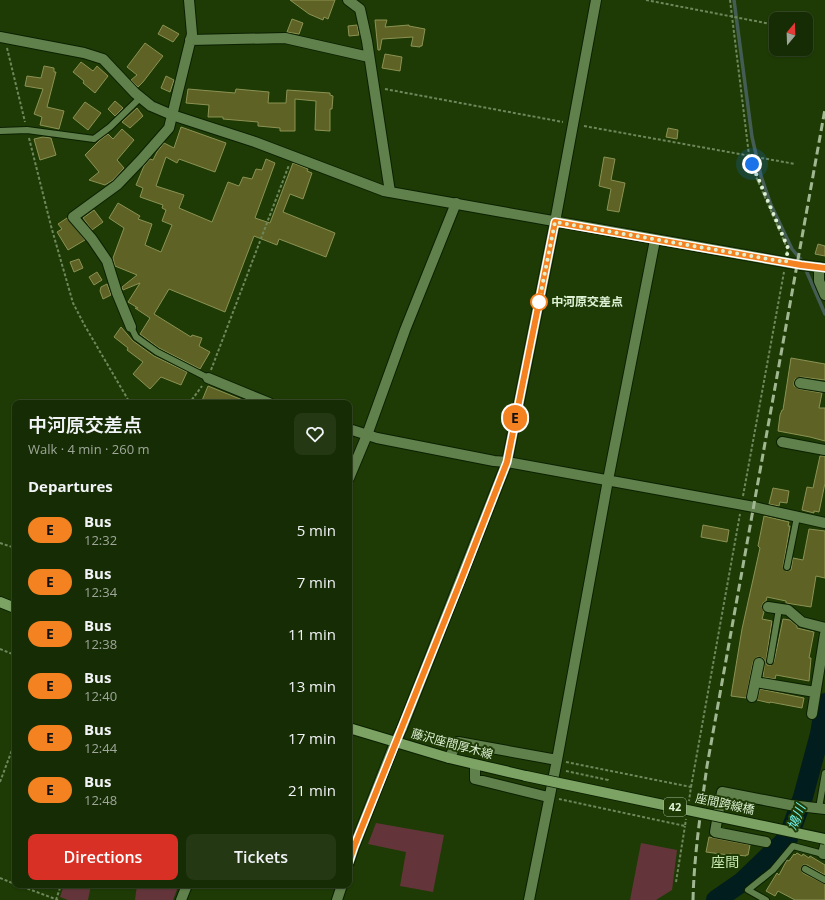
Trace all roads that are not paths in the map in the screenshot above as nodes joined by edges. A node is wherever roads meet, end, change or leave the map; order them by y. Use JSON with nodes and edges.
{"nodes":[{"id":1,"x":188,"y":0,"type":"edge"},
{"id":2,"x":348,"y":0,"type":"edge"},
{"id":3,"x":596,"y":0,"type":"edge"},
{"id":4,"x":2,"y":37,"type":"edge"},
{"id":5,"x":190,"y":40,"type":"junction"},
{"id":6,"x":369,"y":57,"type":"junction"},
{"id":7,"x":140,"y":98,"type":"junction"},
{"id":8,"x":172,"y":115,"type":"junction"},
{"id":9,"x":0,"y":131,"type":"edge"},
{"id":10,"x":390,"y":192,"type":"junction"},
{"id":11,"x":456,"y":203,"type":"junction"},
{"id":12,"x":555,"y":222,"type":"junction"},
{"id":13,"x":655,"y":240,"type":"junction"},
{"id":14,"x":814,"y":267,"type":"edge"},
{"id":15,"x":825,"y":295,"type":"edge"},
{"id":16,"x":131,"y":327,"type":"joint"},
{"id":17,"x":208,"y":378,"type":"joint"},
{"id":18,"x":800,"y":383,"type":"dead end"},
{"id":19,"x":825,"y":387,"type":"edge"},
{"id":20,"x":262,"y":400,"type":"edge"},
{"id":21,"x":352,"y":430,"type":"edge"},
{"id":22,"x":367,"y":435,"type":"junction"},
{"id":23,"x":782,"y":442,"type":"dead end"},
{"id":24,"x":825,"y":450,"type":"edge"},
{"id":25,"x":507,"y":462,"type":"junction"},
{"id":26,"x":352,"y":471,"type":"edge"},
{"id":27,"x":608,"y":480,"type":"junction"},
{"id":28,"x":797,"y":517,"type":"junction"},
{"id":29,"x":825,"y":523,"type":"edge"},
{"id":30,"x":787,"y":567,"type":"dead end"},
{"id":31,"x":0,"y":602,"type":"edge"},
{"id":32,"x":12,"y":607,"type":"edge"},
{"id":33,"x":768,"y":607,"type":"dead end"},
{"id":34,"x":779,"y":609,"type":"junction"},
{"id":35,"x":825,"y":628,"type":"edge"},
{"id":36,"x":825,"y":634,"type":"edge"},
{"id":37,"x":770,"y":661,"type":"dead end"},
{"id":38,"x":759,"y":663,"type":"dead end"},
{"id":39,"x":755,"y":682,"type":"junction"},
{"id":40,"x":815,"y":692,"type":"junction"},
{"id":41,"x":752,"y":697,"type":"dead end"},
{"id":42,"x":812,"y":714,"type":"dead end"},
{"id":43,"x":352,"y":729,"type":"edge"},
{"id":44,"x":396,"y":743,"type":"junction"},
{"id":45,"x":449,"y":758,"type":"junction"},
{"id":46,"x":557,"y":760,"type":"junction"},
{"id":47,"x":475,"y":765,"type":"junction"},
{"id":48,"x":825,"y":773,"type":"edge"},
{"id":49,"x":526,"y":776,"type":"joint"},
{"id":50,"x":548,"y":796,"type":"junction"},
{"id":51,"x":820,"y":809,"type":"edge"},
{"id":52,"x":825,"y":839,"type":"edge"},
{"id":53,"x":766,"y":842,"type":"dead end"},
{"id":54,"x":824,"y":851,"type":"edge"},
{"id":55,"x":352,"y":853,"type":"edge"},
{"id":56,"x":804,"y":869,"type":"dead end"},
{"id":57,"x":825,"y":880,"type":"edge"},
{"id":58,"x":186,"y":888,"type":"edge"},
{"id":59,"x":341,"y":888,"type":"edge"},
{"id":60,"x":181,"y":900,"type":"edge"},
{"id":61,"x":337,"y":900,"type":"edge"},
{"id":62,"x":529,"y":900,"type":"edge"},
{"id":63,"x":766,"y":900,"type":"edge"}],
"edges":[{"from":1,"to":5,"type":"street"},
{"from":2,"to":6,"type":"street"},
{"from":3,"to":12,"type":"street"},
{"from":4,"to":7,"type":"street"},
{"from":5,"to":6,"type":"street"},
{"from":5,"to":8,"type":"street"},
{"from":6,"to":10,"type":"street"},
{"from":7,"to":8,"type":"street"},
{"from":7,"to":9,"type":"lane"},
{"from":8,"to":10,"type":"street"},
{"from":8,"to":16,"type":"street"},
{"from":10,"to":11,"type":"street"},
{"from":11,"to":12,"type":"street"},
{"from":11,"to":22,"type":"street"},
{"from":12,"to":13,"type":"street"},
{"from":12,"to":25,"type":"street"},
{"from":13,"to":14,"type":"street"},
{"from":13,"to":27,"type":"street"},
{"from":14,"to":15,"type":"street"},
{"from":16,"to":17,"type":"lane"},
{"from":17,"to":20,"type":"street"},
{"from":18,"to":19,"type":"street"},
{"from":21,"to":22,"type":"street"},
{"from":22,"to":25,"type":"street"},
{"from":22,"to":26,"type":"street"},
{"from":23,"to":24,"type":"street"},
{"from":25,"to":27,"type":"street"},
{"from":25,"to":44,"type":"street"},
{"from":27,"to":28,"type":"street"},
{"from":27,"to":46,"type":"street"},
{"from":28,"to":29,"type":"street"},
{"from":28,"to":30,"type":"lane"},
{"from":31,"to":32,"type":"main road"},
{"from":33,"to":34,"type":"street"},
{"from":34,"to":35,"type":"street"},
{"from":34,"to":37,"type":"lane"},
{"from":36,"to":40,"type":"street"},
{"from":38,"to":39,"type":"street"},
{"from":39,"to":40,"type":"street"},
{"from":39,"to":41,"type":"street"},
{"from":40,"to":42,"type":"street"},
{"from":43,"to":44,"type":"main road","name":"藤沢座間厚木線","number":"42"},
{"from":44,"to":45,"type":"main road","name":"藤沢座間厚木線","number":"42"},
{"from":44,"to":55,"type":"street"},
{"from":45,"to":46,"type":"street"},
{"from":45,"to":47,"type":"main road","name":"藤沢座間厚木線","number":"42"},
{"from":46,"to":50,"type":"street"},
{"from":47,"to":49,"type":"main road","name":"藤沢座間厚木線","number":"42"},
{"from":47,"to":50,"type":"street"},
{"from":48,"to":51,"type":"lane"},
{"from":49,"to":52,"type":"main road","name":"座間跨線橋","number":"42","bridge":true},
{"from":50,"to":62,"type":"street"},
{"from":51,"to":53,"type":"street"},
{"from":54,"to":63,"type":"lane"},
{"from":56,"to":57,"type":"lane"},
{"from":58,"to":60,"type":"street"},
{"from":59,"to":61,"type":"street"}]}
